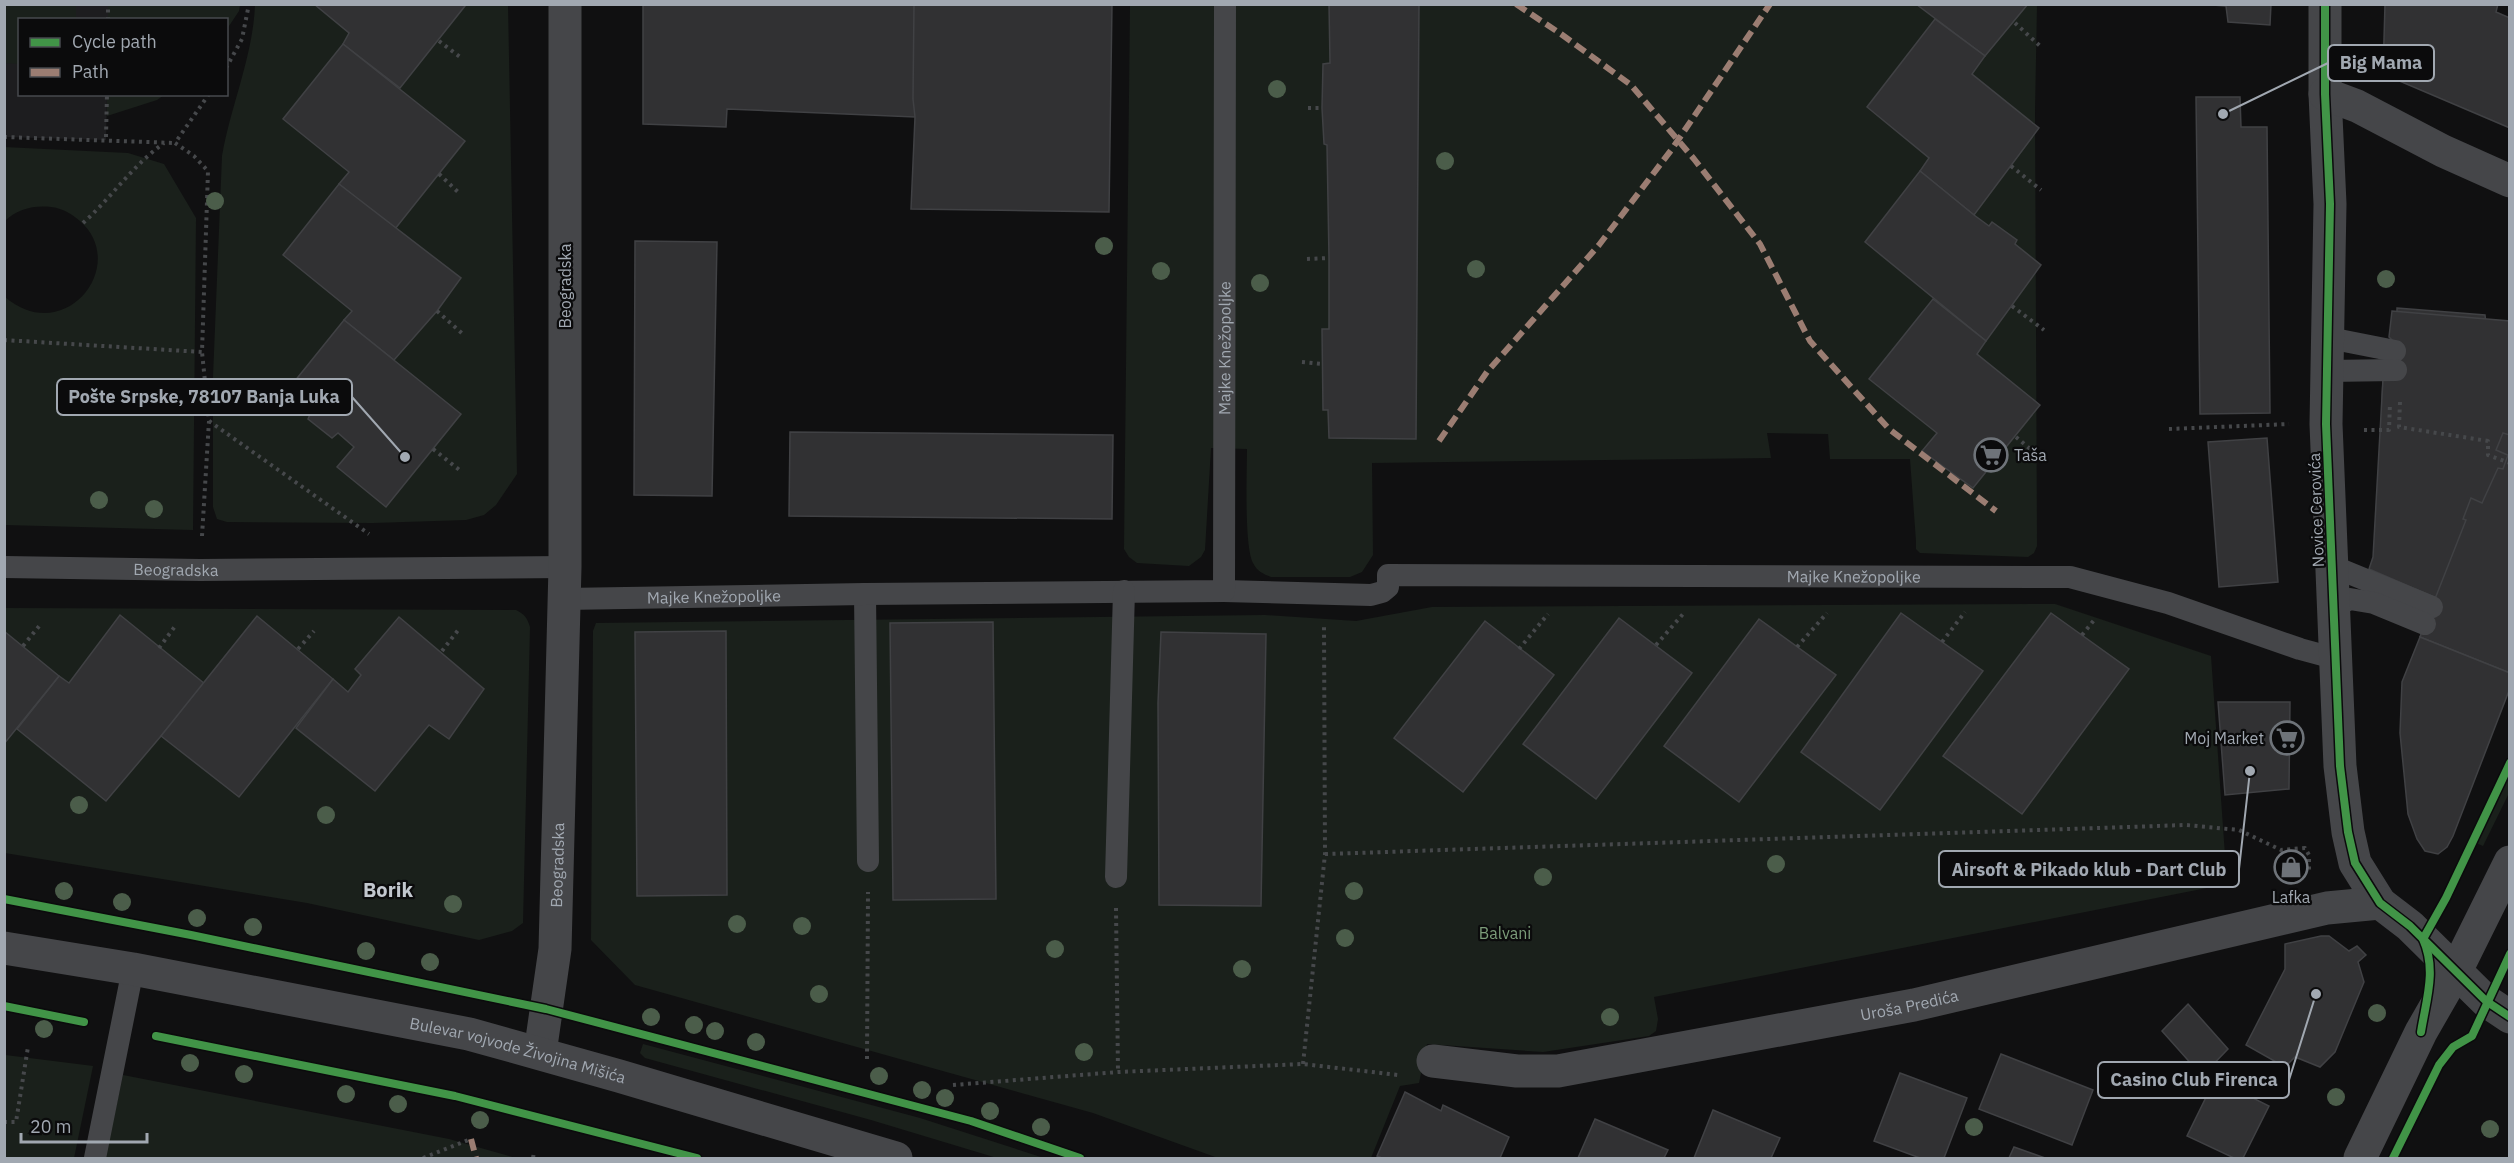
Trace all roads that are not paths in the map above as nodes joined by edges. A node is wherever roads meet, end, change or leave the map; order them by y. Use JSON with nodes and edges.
{"nodes":[{"id":1,"x":564,"y":4,"type":"edge"},
{"id":2,"x":1225,"y":4,"type":"edge"},
{"id":3,"x":2325,"y":4,"type":"edge"},
{"id":4,"x":2325,"y":94,"type":"junction"},
{"id":5,"x":2510,"y":181,"type":"edge"},
{"id":6,"x":2329,"y":338,"type":"junction"},
{"id":7,"x":2328,"y":371,"type":"junction"},
{"id":8,"x":4,"y":567,"type":"edge"},
{"id":9,"x":565,"y":567,"type":"junction"},
{"id":10,"x":2332,"y":567,"type":"junction"},
{"id":11,"x":1124,"y":591,"type":"junction"},
{"id":12,"x":1224,"y":591,"type":"junction"},
{"id":13,"x":865,"y":594,"type":"junction"},
{"id":14,"x":564,"y":600,"type":"junction"},
{"id":15,"x":2332,"y":608,"type":"junction"},
{"id":16,"x":2337,"y":659,"type":"junction"},
{"id":17,"x":868,"y":861,"type":"road end"},
{"id":18,"x":2510,"y":862,"type":"edge"},
{"id":19,"x":1116,"y":877,"type":"road end"},
{"id":20,"x":2380,"y":903,"type":"junction"},
{"id":21,"x":4,"y":948,"type":"edge"},
{"id":22,"x":133,"y":969,"type":"junction"},
{"id":23,"x":2456,"y":971,"type":"junction"},
{"id":24,"x":2510,"y":1017,"type":"edge"},
{"id":25,"x":540,"y":1053,"type":"junction"},
{"id":26,"x":1419,"y":1069,"type":"road end"},
{"id":27,"x":95,"y":1158,"type":"edge"},
{"id":28,"x":896,"y":1158,"type":"edge"},
{"id":29,"x":2360,"y":1158,"type":"edge"}],
"edges":[{"from":1,"to":9,"type":"street","name":"Beogradska"},
{"from":2,"to":12,"type":"lane","name":"Majke Knežopoljke"},
{"from":3,"to":4,"type":"street","name":"Novice Cerovića"},
{"from":4,"to":5,"type":"street"},
{"from":4,"to":6,"type":"street","name":"Novice Cerovića"},
{"from":6,"to":7,"type":"street","name":"Novice Cerovića"},
{"from":6,"to":7,"type":"lane"},
{"from":7,"to":10,"type":"street","name":"Novice Cerovića"},
{"from":8,"to":9,"type":"lane","name":"Beogradska"},
{"from":9,"to":14,"type":"street","name":"Beogradska"},
{"from":10,"to":15,"type":"street","name":"Novice Cerovića"},
{"from":10,"to":15,"type":"lane"},
{"from":11,"to":12,"type":"lane","name":"Majke Knežopoljke"},
{"from":11,"to":13,"type":"lane","name":"Majke Knežopoljke"},
{"from":11,"to":19,"type":"lane"},
{"from":12,"to":16,"type":"lane","name":"Majke Knežopoljke"},
{"from":13,"to":14,"type":"lane","name":"Majke Knežopoljke"},
{"from":13,"to":17,"type":"lane"},
{"from":14,"to":25,"type":"street","name":"Beogradska"},
{"from":15,"to":16,"type":"street","name":"Novice Cerovića"},
{"from":16,"to":20,"type":"street","name":"Novice Cerovića"},
{"from":18,"to":23,"type":"street"},
{"from":20,"to":23,"type":"street","name":"Novice Cerovića"},
{"from":20,"to":26,"type":"street","name":"Uroša Predića"},
{"from":21,"to":22,"type":"street","name":"Bulevar vojvode Živojina Mišića"},
{"from":22,"to":25,"type":"street","name":"Bulevar vojvode Živojina Mišića"},
{"from":22,"to":27,"type":"lane"},
{"from":23,"to":24,"type":"street","name":"Novice Cerovića"},
{"from":23,"to":29,"type":"street"},
{"from":25,"to":28,"type":"street","name":"Bulevar vojvode Živojina Mišića"}]}
